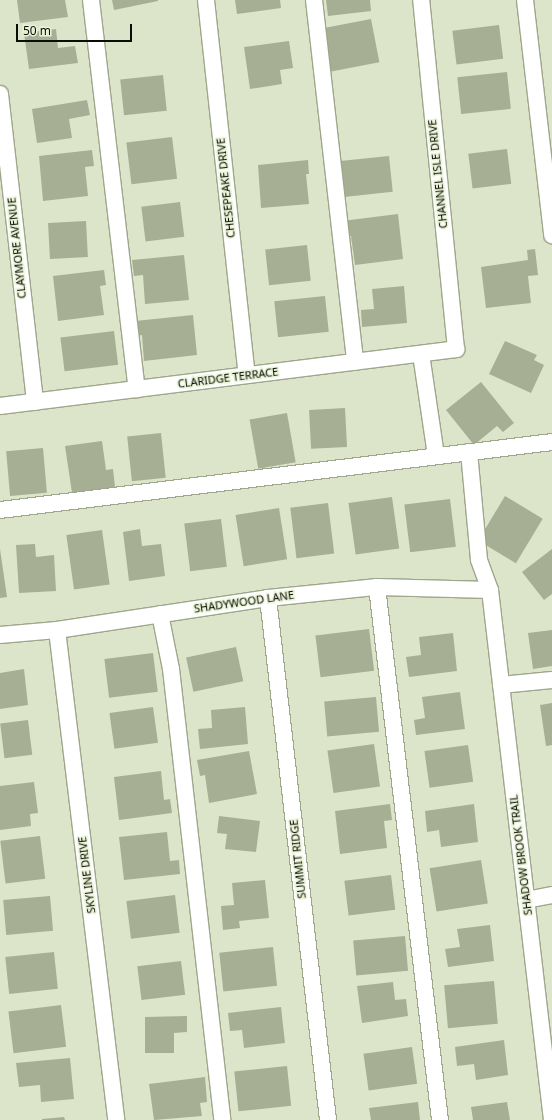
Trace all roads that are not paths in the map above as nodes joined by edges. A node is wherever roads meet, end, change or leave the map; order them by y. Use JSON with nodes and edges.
{"nodes":[{"id":1,"x":91,"y":0,"type":"edge"},
{"id":2,"x":206,"y":0,"type":"edge"},
{"id":3,"x":314,"y":0,"type":"edge"},
{"id":4,"x":421,"y":0,"type":"edge"},
{"id":5,"x":525,"y":0,"type":"edge"},
{"id":6,"x":0,"y":94,"type":"edge"},
{"id":7,"x":552,"y":235,"type":"edge"},
{"id":8,"x":456,"y":349,"type":"joint"},
{"id":9,"x":421,"y":354,"type":"junction"},
{"id":10,"x":355,"y":362,"type":"junction"},
{"id":11,"x":247,"y":376,"type":"junction"},
{"id":12,"x":137,"y":389,"type":"junction"},
{"id":13,"x":35,"y":402,"type":"junction"},
{"id":14,"x":0,"y":406,"type":"edge"},
{"id":15,"x":552,"y":442,"type":"edge"},
{"id":16,"x":469,"y":452,"type":"junction"},
{"id":17,"x":436,"y":456,"type":"junction"},
{"id":18,"x":0,"y":510,"type":"edge"},
{"id":19,"x":377,"y":587,"type":"junction"},
{"id":20,"x":490,"y":590,"type":"junction"},
{"id":21,"x":268,"y":598,"type":"junction"},
{"id":22,"x":160,"y":614,"type":"junction"},
{"id":23,"x":57,"y":630,"type":"junction"},
{"id":24,"x":0,"y":635,"type":"edge"},
{"id":25,"x":552,"y":680,"type":"edge"},
{"id":26,"x":501,"y":685,"type":"junction"},
{"id":27,"x":552,"y":895,"type":"edge"},
{"id":28,"x":526,"y":900,"type":"junction"},
{"id":29,"x":116,"y":1120,"type":"edge"},
{"id":30,"x":222,"y":1120,"type":"edge"},
{"id":31,"x":328,"y":1120,"type":"edge"},
{"id":32,"x":440,"y":1120,"type":"edge"},
{"id":33,"x":552,"y":1120,"type":"edge"}],
"edges":[{"from":1,"to":12,"type":"street"},
{"from":2,"to":11,"type":"street","name":"CHESEPEAKE DRIVE"},
{"from":3,"to":10,"type":"street"},
{"from":4,"to":8,"type":"street","name":"CHANNEL ISLE DRIVE"},
{"from":5,"to":7,"type":"street"},
{"from":6,"to":13,"type":"street","name":"CLAYMORE AVENUE"},
{"from":8,"to":9,"type":"street","name":"CLARIDGE TERRACE"},
{"from":9,"to":10,"type":"street","name":"CLARIDGE TERRACE"},
{"from":9,"to":17,"type":"street"},
{"from":10,"to":11,"type":"street","name":"CLARIDGE TERRACE"},
{"from":11,"to":12,"type":"street","name":"CLARIDGE TERRACE"},
{"from":12,"to":13,"type":"street","name":"CLARIDGE TERRACE"},
{"from":13,"to":14,"type":"street","name":"CLARIDGE TERRACE"},
{"from":15,"to":16,"type":"street"},
{"from":16,"to":17,"type":"street"},
{"from":16,"to":20,"type":"street","name":"SHADOW BROOK TRAIL"},
{"from":17,"to":18,"type":"street"},
{"from":19,"to":20,"type":"street","name":"SHADYWOOD LANE"},
{"from":19,"to":21,"type":"street","name":"SHADYWOOD LANE"},
{"from":19,"to":32,"type":"street"},
{"from":20,"to":26,"type":"street","name":"SHADOW BROOK TRAIL"},
{"from":21,"to":22,"type":"street","name":"SHADYWOOD LANE"},
{"from":21,"to":31,"type":"street","name":"SUMMIT RIDGE"},
{"from":22,"to":23,"type":"street","name":"SHADYWOOD LANE"},
{"from":22,"to":30,"type":"street"},
{"from":23,"to":24,"type":"street","name":"SHADYWOOD LANE"},
{"from":23,"to":29,"type":"street","name":"SKYLINE DRIVE"},
{"from":25,"to":26,"type":"street"},
{"from":26,"to":28,"type":"street","name":"SHADOW BROOK TRAIL"},
{"from":27,"to":28,"type":"street"},
{"from":28,"to":33,"type":"street","name":"SHADOW BROOK TRAIL"}]}
